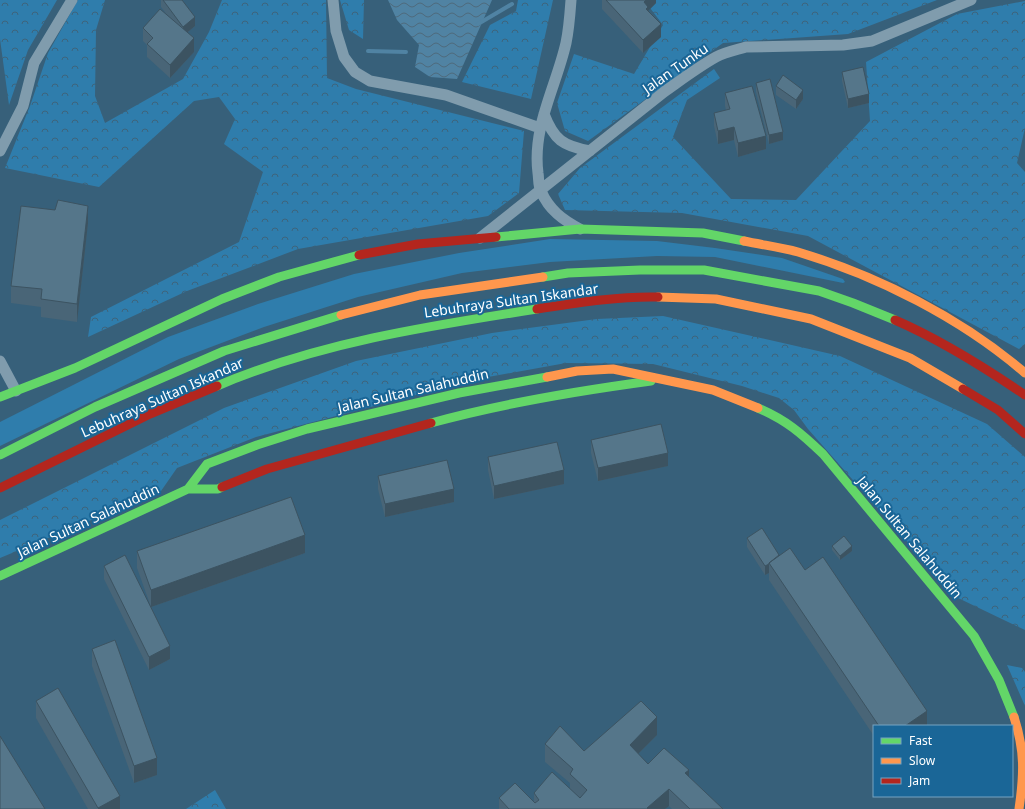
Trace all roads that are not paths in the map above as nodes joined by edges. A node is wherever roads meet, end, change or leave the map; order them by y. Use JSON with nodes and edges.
{"nodes":[{"id":1,"x":72,"y":0,"type":"edge"},
{"id":2,"x":333,"y":0,"type":"edge"},
{"id":3,"x":571,"y":0,"type":"edge"},
{"id":4,"x":972,"y":0,"type":"edge"},
{"id":5,"x":544,"y":114,"type":"junction"},
{"id":6,"x":540,"y":128,"type":"junction"},
{"id":7,"x":590,"y":150,"type":"junction"},
{"id":8,"x":0,"y":152,"type":"edge"},
{"id":9,"x":540,"y":190,"type":"junction"},
{"id":10,"x":580,"y":229,"type":"junction"},
{"id":11,"x":480,"y":238,"type":"junction"},
{"id":12,"x":0,"y":361,"type":"edge"},
{"id":13,"x":1025,"y":373,"type":"edge"},
{"id":14,"x":662,"y":380,"type":"junction"},
{"id":15,"x":16,"y":391,"type":"junction"},
{"id":16,"x":1025,"y":395,"type":"edge"},
{"id":17,"x":2,"y":401,"type":"edge"},
{"id":18,"x":1025,"y":434,"type":"edge"},
{"id":19,"x":0,"y":455,"type":"edge"},
{"id":20,"x":0,"y":488,"type":"edge"},
{"id":21,"x":188,"y":489,"type":"junction"},
{"id":22,"x":0,"y":576,"type":"edge"},
{"id":23,"x":1019,"y":809,"type":"edge"}],
"edges":[{"from":1,"to":8,"type":"street"},
{"from":2,"to":6,"type":"street"},
{"from":3,"to":5,"type":"street"},
{"from":4,"to":7,"type":"street","name":"Jalan Tunku"},
{"from":5,"to":6,"type":"street"},
{"from":5,"to":7,"type":"street"},
{"from":6,"to":9,"type":"street"},
{"from":7,"to":9,"type":"street","name":"Jalan Tunku"},
{"from":9,"to":10,"type":"street"},
{"from":9,"to":11,"type":"street","name":"Jalan Tunku"},
{"from":10,"to":11,"type":"main road"},
{"from":10,"to":13,"type":"main road"},
{"from":11,"to":15,"type":"main road"},
{"from":12,"to":15,"type":"street"},
{"from":14,"to":21,"type":"main road","name":"Jalan Sultan Salahuddin"},
{"from":14,"to":21,"type":"main road","name":"Jalan Sultan Salahuddin"},
{"from":14,"to":23,"type":"main road","name":"Jalan Sultan Salahuddin"},
{"from":15,"to":17,"type":"main road"},
{"from":16,"to":19,"type":"main road","name":"Lebuhraya Sultan Iskandar"},
{"from":18,"to":20,"type":"main road","name":"Lebuhraya Sultan Iskandar"},
{"from":21,"to":22,"type":"main road","name":"Jalan Sultan Salahuddin"}]}
